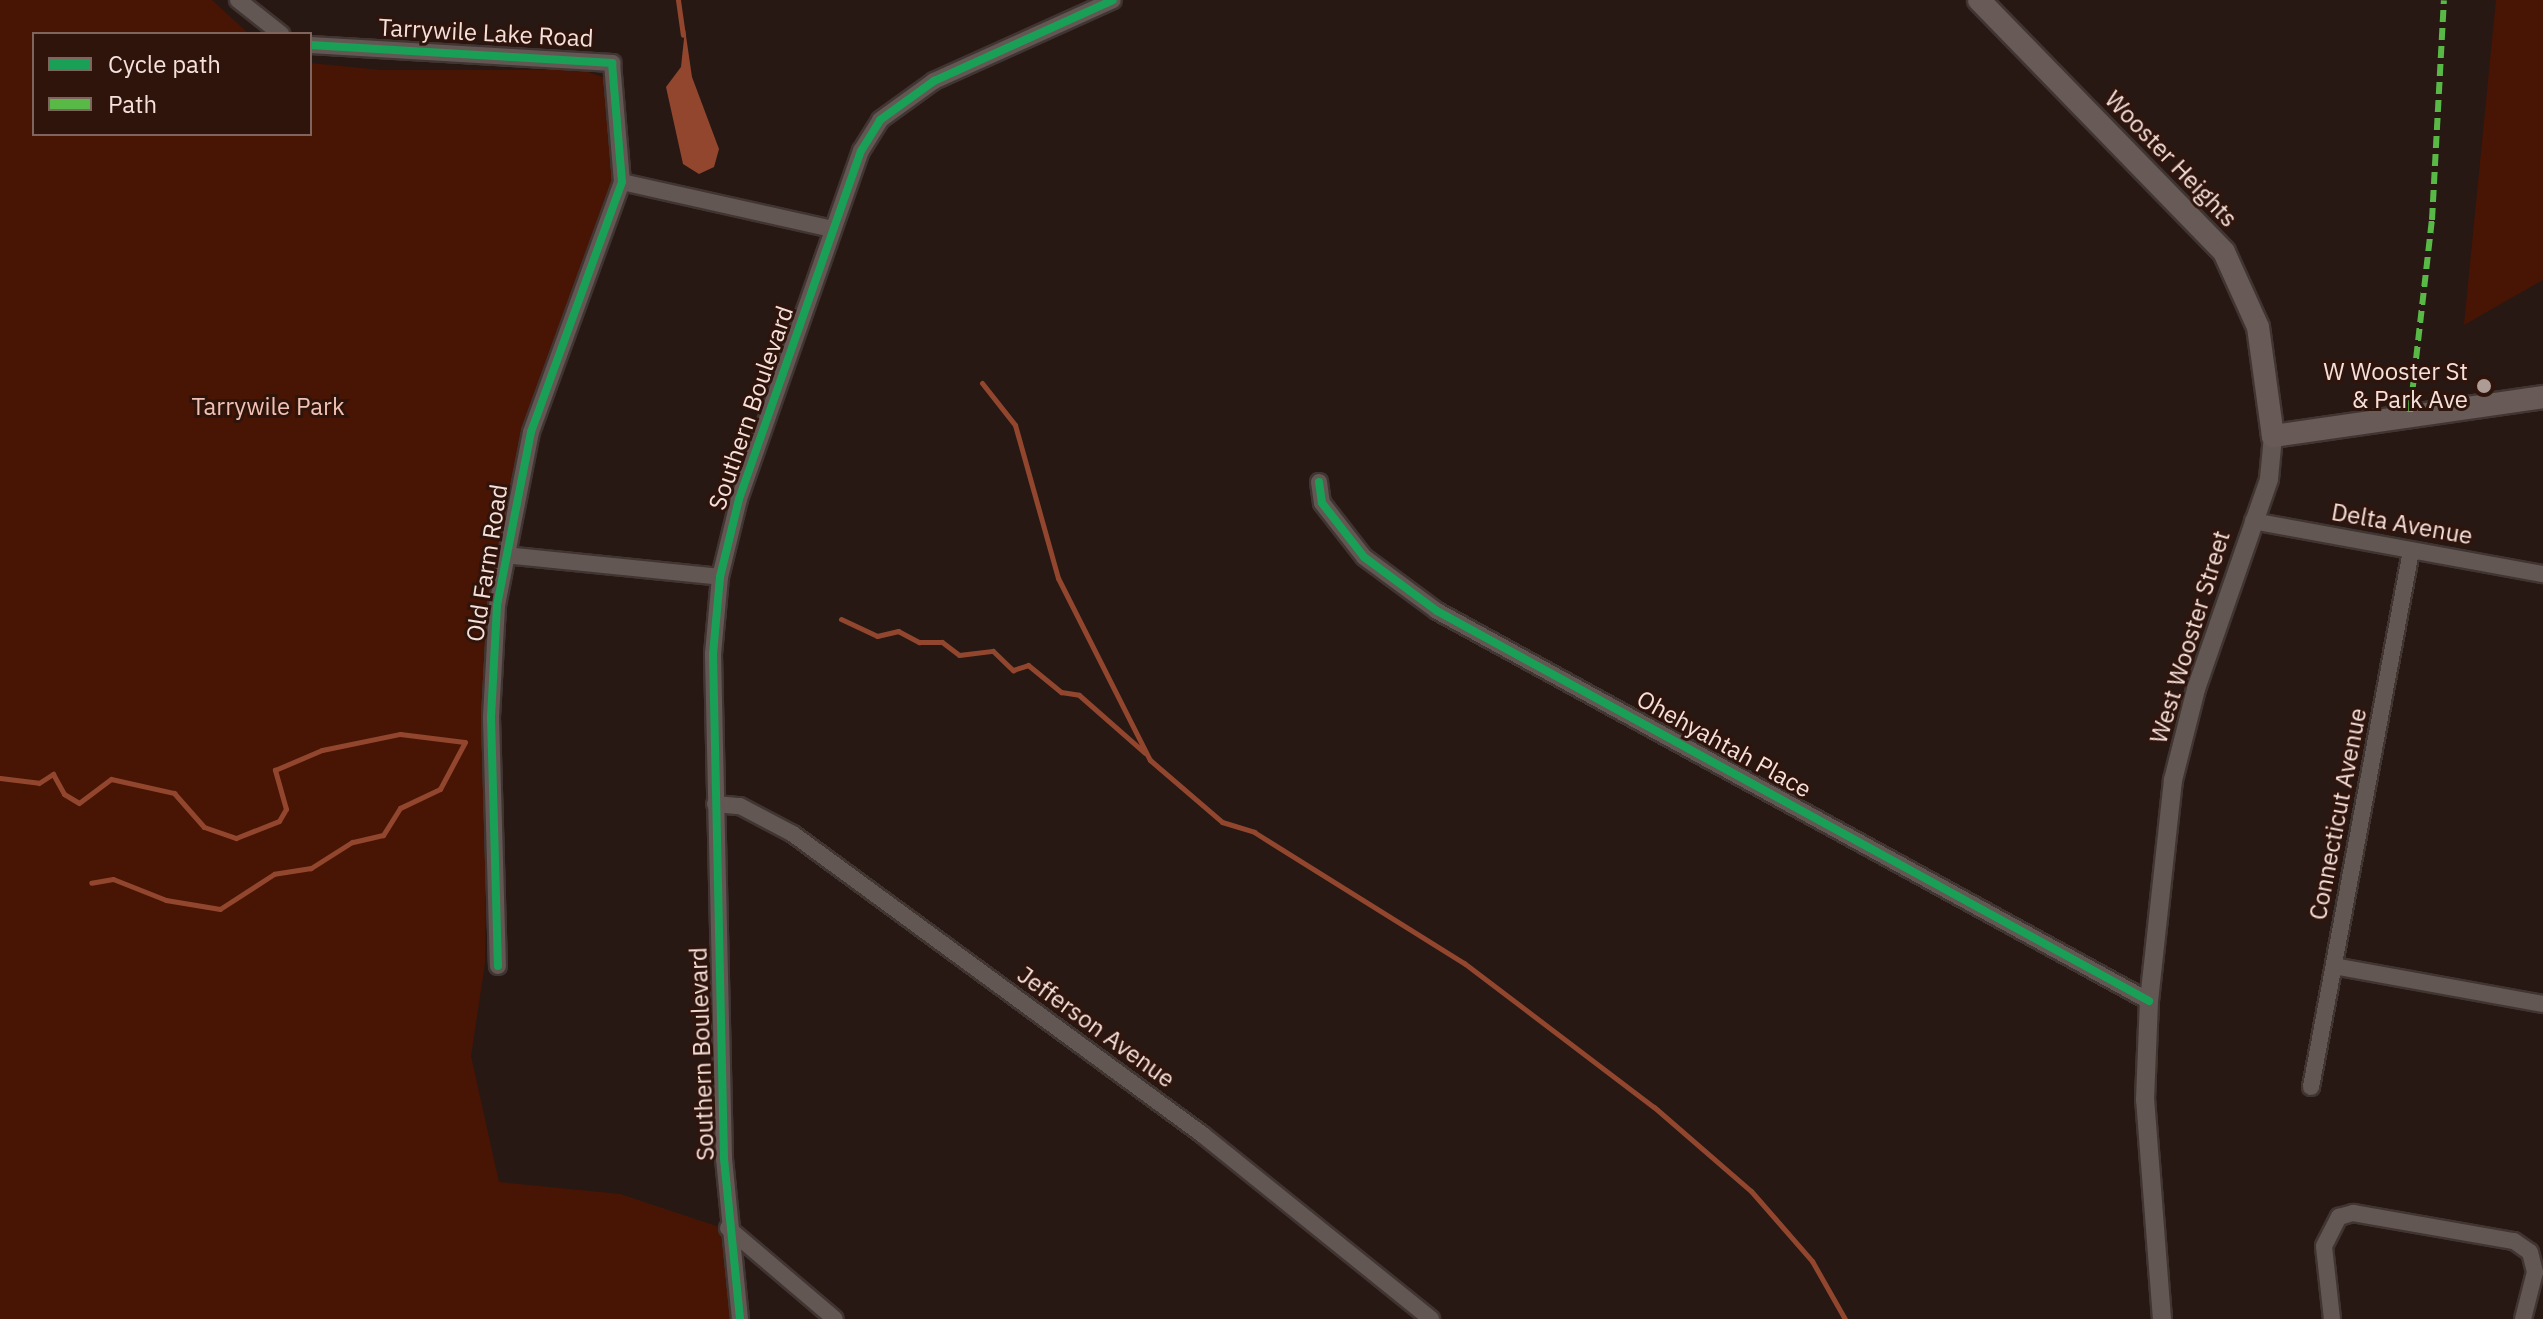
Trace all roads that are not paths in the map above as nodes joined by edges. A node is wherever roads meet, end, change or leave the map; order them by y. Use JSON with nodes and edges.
{"nodes":[{"id":1,"x":238,"y":0,"type":"edge"},
{"id":2,"x":1113,"y":0,"type":"edge"},
{"id":3,"x":1979,"y":0,"type":"edge"},
{"id":4,"x":1089,"y":5,"type":"edge"},
{"id":5,"x":278,"y":32,"type":"edge"},
{"id":6,"x":312,"y":45,"type":"edge"},
{"id":7,"x":622,"y":182,"type":"junction"},
{"id":8,"x":833,"y":229,"type":"junction"},
{"id":9,"x":2543,"y":397,"type":"edge"},
{"id":10,"x":2273,"y":436,"type":"junction"},
{"id":11,"x":1319,"y":482,"type":"dead end"},
{"id":12,"x":2253,"y":521,"type":"junction"},
{"id":13,"x":2411,"y":551,"type":"junction"},
{"id":14,"x":505,"y":555,"type":"junction"},
{"id":15,"x":2543,"y":574,"type":"edge"},
{"id":16,"x":720,"y":577,"type":"junction"},
{"id":17,"x":715,"y":804,"type":"junction"},
{"id":18,"x":498,"y":966,"type":"dead end"},
{"id":19,"x":2334,"y":966,"type":"junction"},
{"id":20,"x":2149,"y":1001,"type":"junction"},
{"id":21,"x":2543,"y":1004,"type":"edge"},
{"id":22,"x":2311,"y":1087,"type":"dead end"},
{"id":23,"x":728,"y":1228,"type":"junction"},
{"id":24,"x":740,"y":1319,"type":"edge"},
{"id":25,"x":835,"y":1319,"type":"edge"},
{"id":26,"x":1431,"y":1319,"type":"edge"},
{"id":27,"x":2162,"y":1319,"type":"edge"},
{"id":28,"x":2332,"y":1319,"type":"edge"},
{"id":29,"x":2523,"y":1319,"type":"edge"}],
"edges":[{"from":1,"to":5,"type":"street"},
{"from":2,"to":4,"type":"street","name":"Southern Boulevard"},
{"from":3,"to":10,"type":"main road","name":"Wooster Heights"},
{"from":4,"to":8,"type":"street","name":"Southern Boulevard"},
{"from":6,"to":7,"type":"street","name":"Tarrywile Lake Road"},
{"from":7,"to":8,"type":"street"},
{"from":7,"to":14,"type":"street","name":"Old Farm Road"},
{"from":8,"to":16,"type":"street","name":"Southern Boulevard"},
{"from":9,"to":10,"type":"main road"},
{"from":10,"to":12,"type":"street","name":"West Wooster Street"},
{"from":11,"to":20,"type":"street","name":"Ohehyahtah Place"},
{"from":12,"to":13,"type":"street","name":"Delta Avenue"},
{"from":12,"to":20,"type":"street","name":"West Wooster Street"},
{"from":13,"to":15,"type":"street","name":"Delta Avenue"},
{"from":13,"to":19,"type":"street","name":"Connecticut Avenue"},
{"from":14,"to":16,"type":"street"},
{"from":14,"to":18,"type":"street","name":"Old Farm Road"},
{"from":16,"to":17,"type":"street","name":"Southern Boulevard"},
{"from":17,"to":23,"type":"street","name":"Southern Boulevard"},
{"from":17,"to":26,"type":"street","name":"Jefferson Avenue"},
{"from":19,"to":21,"type":"street"},
{"from":19,"to":22,"type":"street","name":"Connecticut Avenue"},
{"from":20,"to":27,"type":"street","name":"West Wooster Street"},
{"from":23,"to":24,"type":"street","name":"Southern Boulevard"},
{"from":23,"to":25,"type":"street"},
{"from":28,"to":29,"type":"street"}]}
